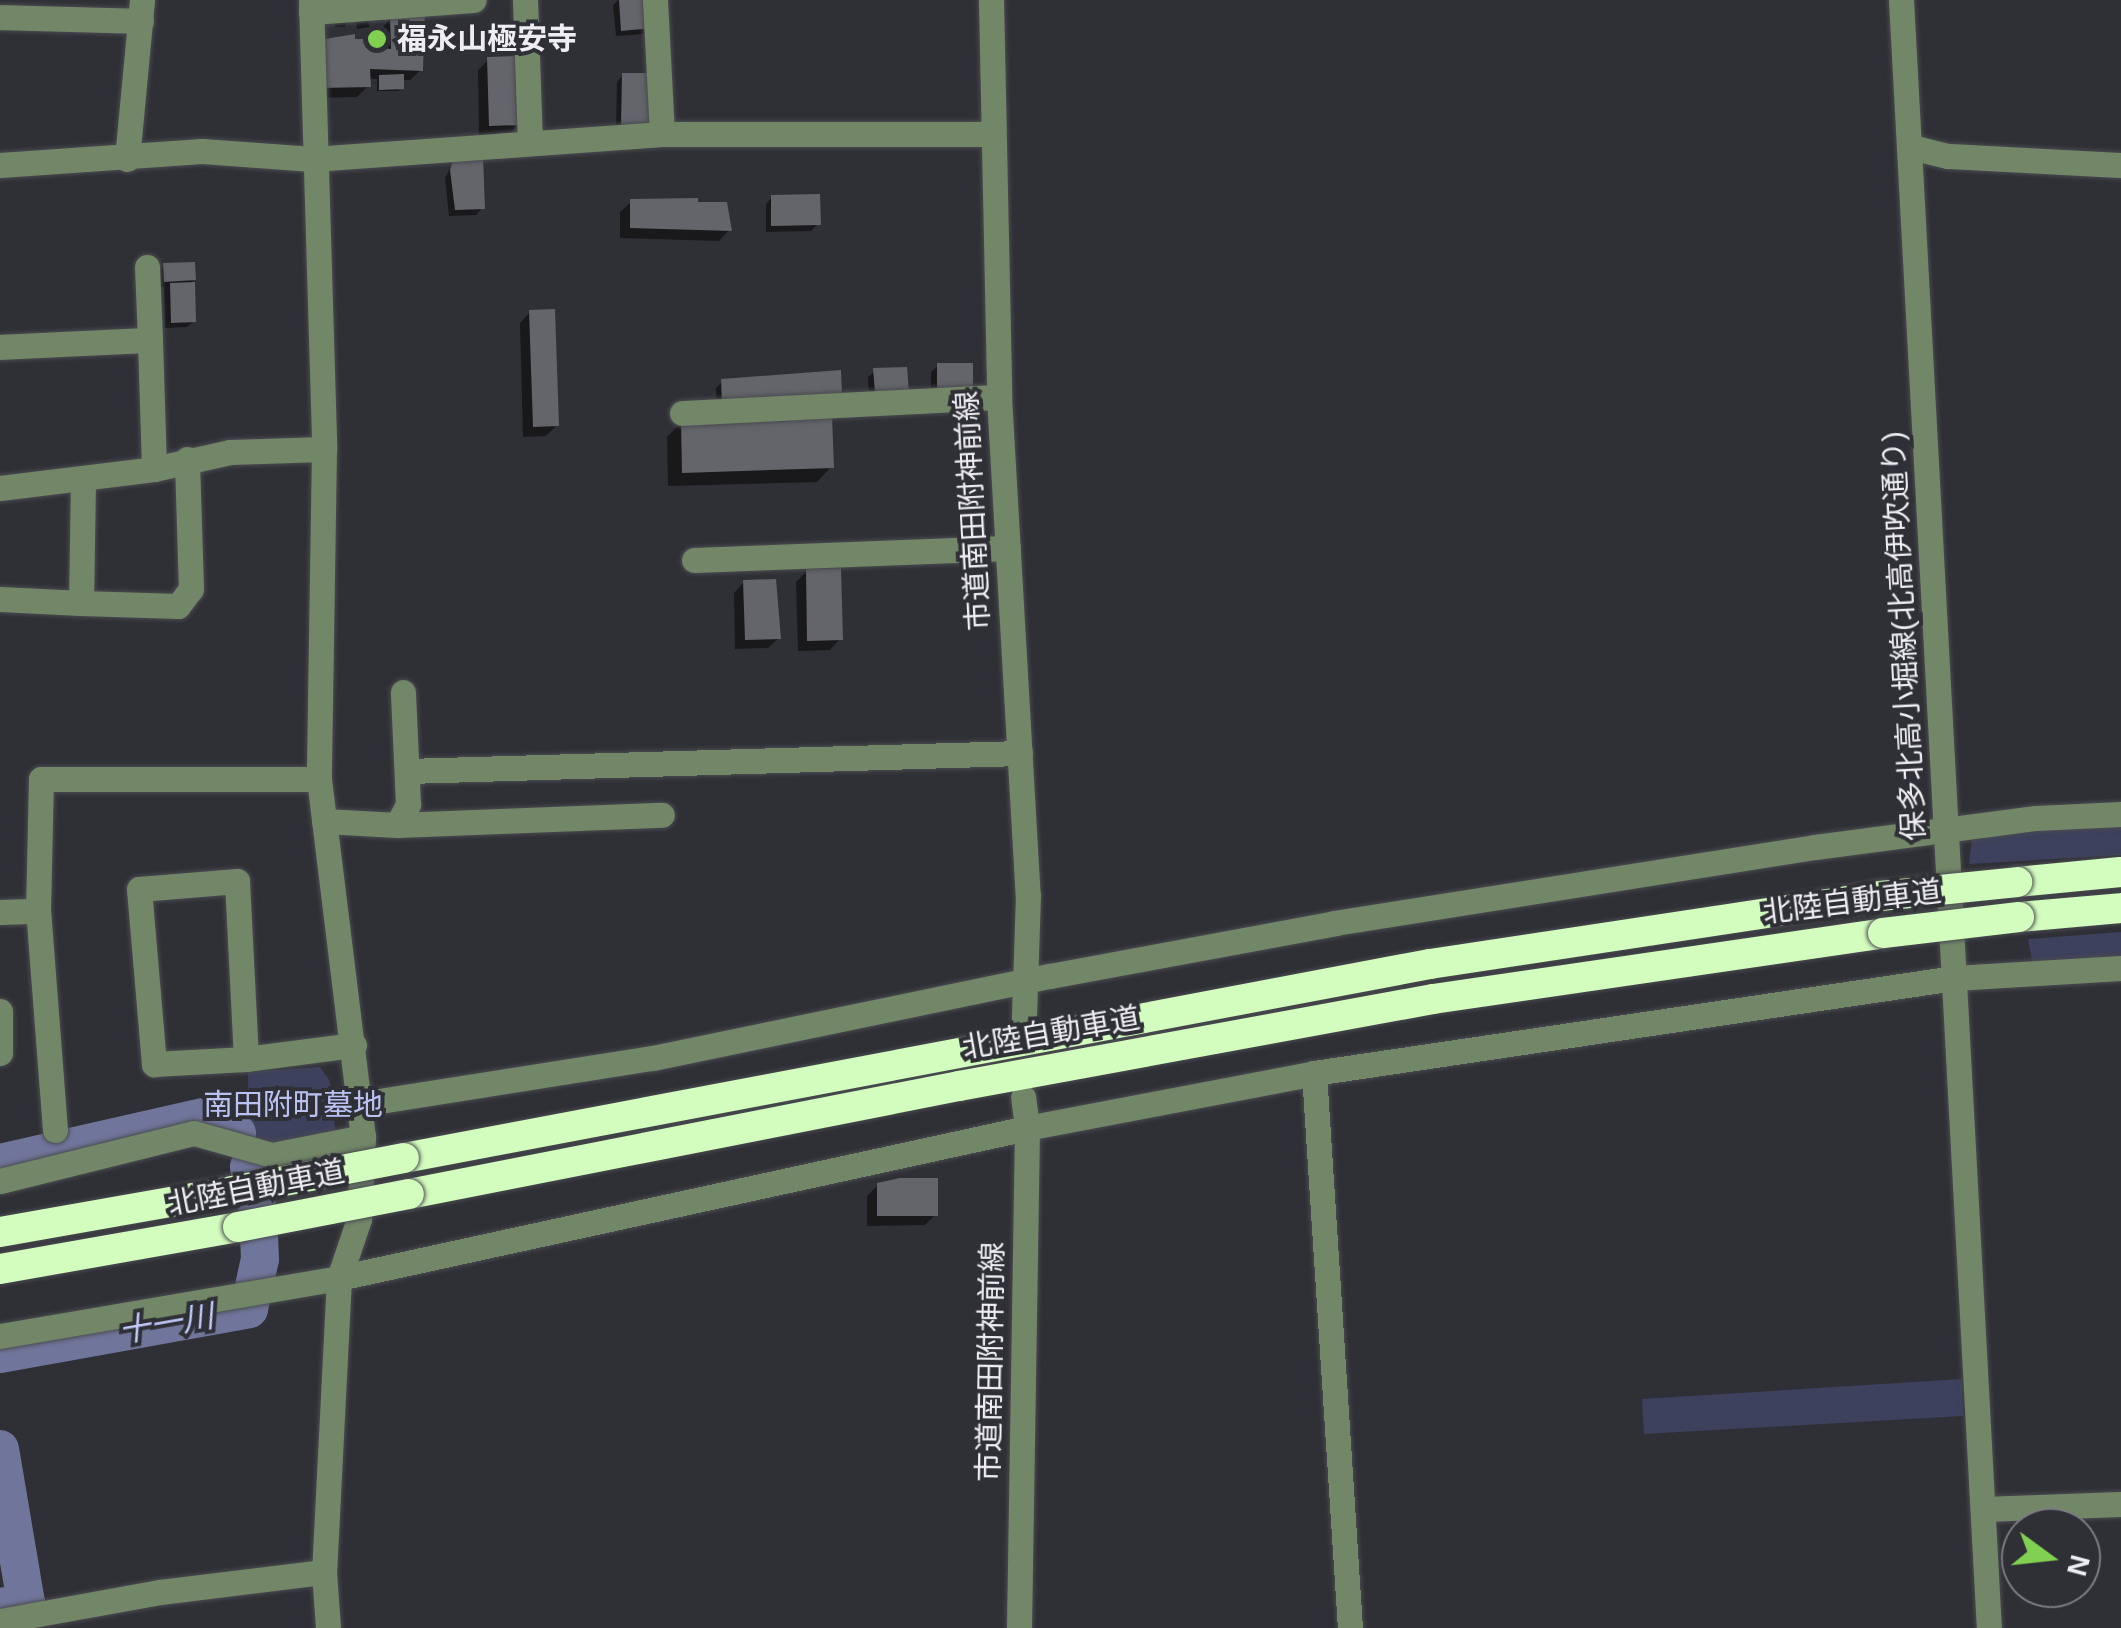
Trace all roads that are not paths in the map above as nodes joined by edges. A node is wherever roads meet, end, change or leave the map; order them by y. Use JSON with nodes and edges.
{"nodes":[{"id":1,"x":474,"y":0,"type":"edge"},
{"id":2,"x":525,"y":0,"type":"edge"},
{"id":3,"x":655,"y":0,"type":"edge"},
{"id":4,"x":991,"y":0,"type":"edge"},
{"id":5,"x":1901,"y":0,"type":"edge"},
{"id":6,"x":311,"y":6,"type":"edge"},
{"id":7,"x":141,"y":10,"type":"edge"},
{"id":8,"x":0,"y":17,"type":"edge"},
{"id":9,"x":662,"y":134,"type":"junction"},
{"id":10,"x":990,"y":134,"type":"junction"},
{"id":11,"x":530,"y":142,"type":"junction"},
{"id":12,"x":1911,"y":147,"type":"junction"},
{"id":13,"x":127,"y":159,"type":"junction"},
{"id":14,"x":313,"y":159,"type":"junction"},
{"id":15,"x":0,"y":164,"type":"edge"},
{"id":16,"x":2121,"y":165,"type":"edge"},
{"id":17,"x":146,"y":267,"type":"dead end"},
{"id":18,"x":150,"y":340,"type":"junction"},
{"id":19,"x":0,"y":347,"type":"edge"},
{"id":20,"x":999,"y":398,"type":"junction"},
{"id":21,"x":682,"y":413,"type":"dead end"},
{"id":22,"x":324,"y":450,"type":"junction"},
{"id":23,"x":187,"y":459,"type":"junction"},
{"id":24,"x":154,"y":469,"type":"junction"},
{"id":25,"x":82,"y":479,"type":"junction"},
{"id":26,"x":0,"y":488,"type":"edge"},
{"id":27,"x":1008,"y":548,"type":"junction"},
{"id":28,"x":694,"y":560,"type":"dead end"},
{"id":29,"x":0,"y":599,"type":"edge"},
{"id":30,"x":81,"y":603,"type":"junction"},
{"id":31,"x":403,"y":692,"type":"dead end"},
{"id":32,"x":1020,"y":752,"type":"junction"},
{"id":33,"x":407,"y":770,"type":"junction"},
{"id":34,"x":320,"y":779,"type":"junction"},
{"id":35,"x":2121,"y":814,"type":"edge"},
{"id":36,"x":662,"y":815,"type":"dead end"},
{"id":37,"x":324,"y":820,"type":"junction"},
{"id":38,"x":396,"y":825,"type":"junction"},
{"id":39,"x":1947,"y":833,"type":"junction"},
{"id":40,"x":2121,"y":872,"type":"edge"},
{"id":41,"x":2121,"y":908,"type":"edge"},
{"id":42,"x":38,"y":910,"type":"junction"},
{"id":43,"x":0,"y":912,"type":"edge"},
{"id":44,"x":2121,"y":968,"type":"edge"},
{"id":45,"x":1954,"y":978,"type":"junction"},
{"id":46,"x":1025,"y":981,"type":"junction"},
{"id":47,"x":0,"y":1012,"type":"edge"},
{"id":48,"x":1024,"y":1018,"type":"dead end"},
{"id":49,"x":354,"y":1045,"type":"junction"},
{"id":50,"x":0,"y":1053,"type":"edge"},
{"id":51,"x":246,"y":1058,"type":"junction"},
{"id":52,"x":1314,"y":1073,"type":"junction"},
{"id":53,"x":1023,"y":1098,"type":"dead end"},
{"id":54,"x":361,"y":1104,"type":"junction"},
{"id":55,"x":1027,"y":1128,"type":"junction"},
{"id":56,"x":55,"y":1130,"type":"dead end"},
{"id":57,"x":364,"y":1137,"type":"junction"},
{"id":58,"x":0,"y":1181,"type":"edge"},
{"id":59,"x":0,"y":1232,"type":"edge"},
{"id":60,"x":0,"y":1269,"type":"edge"},
{"id":61,"x":339,"y":1278,"type":"junction"},
{"id":62,"x":0,"y":1336,"type":"edge"},
{"id":63,"x":2121,"y":1504,"type":"edge"},
{"id":64,"x":1983,"y":1509,"type":"junction"},
{"id":65,"x":324,"y":1572,"type":"junction"},
{"id":66,"x":0,"y":1620,"type":"edge"},
{"id":67,"x":328,"y":1628,"type":"edge"},
{"id":68,"x":1019,"y":1628,"type":"edge"},
{"id":69,"x":1350,"y":1628,"type":"edge"},
{"id":70,"x":1989,"y":1628,"type":"edge"}],
"edges":[{"from":1,"to":6,"type":"street"},
{"from":2,"to":11,"type":"street"},
{"from":3,"to":9,"type":"street"},
{"from":4,"to":10,"type":"street","name":"市道南田附神前線"},
{"from":5,"to":12,"type":"street","name":"保多北高小堀線(北高伊吹通り)"},
{"from":6,"to":14,"type":"street"},
{"from":7,"to":8,"type":"street"},
{"from":7,"to":13,"type":"street"},
{"from":9,"to":10,"type":"street"},
{"from":9,"to":11,"type":"street"},
{"from":10,"to":20,"type":"street","name":"市道南田附神前線"},
{"from":11,"to":14,"type":"street"},
{"from":12,"to":16,"type":"street"},
{"from":12,"to":39,"type":"street","name":"保多北高小堀線(北高伊吹通り)"},
{"from":13,"to":14,"type":"street"},
{"from":13,"to":15,"type":"street"},
{"from":14,"to":22,"type":"street"},
{"from":17,"to":18,"type":"street"},
{"from":18,"to":19,"type":"street"},
{"from":18,"to":24,"type":"street"},
{"from":20,"to":21,"type":"street"},
{"from":20,"to":27,"type":"street","name":"市道南田附神前線"},
{"from":22,"to":23,"type":"street"},
{"from":22,"to":34,"type":"street"},
{"from":23,"to":24,"type":"street"},
{"from":23,"to":30,"type":"street"},
{"from":24,"to":25,"type":"street"},
{"from":25,"to":26,"type":"street"},
{"from":25,"to":30,"type":"street"},
{"from":27,"to":28,"type":"street"},
{"from":27,"to":32,"type":"street","name":"市道南田附神前線"},
{"from":29,"to":30,"type":"street"},
{"from":31,"to":33,"type":"street"},
{"from":32,"to":33,"type":"street"},
{"from":32,"to":46,"type":"street","name":"市道南田附神前線"},
{"from":33,"to":38,"type":"street"},
{"from":34,"to":37,"type":"street"},
{"from":34,"to":42,"type":"street"},
{"from":35,"to":39,"type":"street"},
{"from":36,"to":38,"type":"street"},
{"from":37,"to":38,"type":"street"},
{"from":37,"to":49,"type":"street"},
{"from":39,"to":45,"type":"street","name":"保多北高小堀線(北高伊吹通り)"},
{"from":39,"to":46,"type":"street"},
{"from":40,"to":59,"type":"highway","name":"北陸自動車道","bridge":true},
{"from":41,"to":60,"type":"highway","name":"北陸自動車道","bridge":true},
{"from":42,"to":43,"type":"street"},
{"from":42,"to":56,"type":"street"},
{"from":44,"to":45,"type":"street"},
{"from":45,"to":52,"type":"street"},
{"from":45,"to":64,"type":"street","name":"保多北高小堀線(北高伊吹通り)"},
{"from":46,"to":48,"type":"street","name":"市道南田附神前線"},
{"from":46,"to":54,"type":"street"},
{"from":47,"to":50,"type":"street"},
{"from":49,"to":51,"type":"street"},
{"from":49,"to":54,"type":"street"},
{"from":51,"to":51,"type":"street"},
{"from":52,"to":55,"type":"street"},
{"from":52,"to":69,"type":"street"},
{"from":53,"to":55,"type":"street","name":"市道南田附神前線"},
{"from":54,"to":57,"type":"street"},
{"from":55,"to":61,"type":"street"},
{"from":55,"to":68,"type":"street","name":"市道南田附神前線"},
{"from":57,"to":58,"type":"street"},
{"from":57,"to":61,"type":"street"},
{"from":61,"to":62,"type":"street"},
{"from":61,"to":65,"type":"street"},
{"from":63,"to":64,"type":"street"},
{"from":64,"to":70,"type":"street","name":"保多北高小堀線(北高伊吹通り)"},
{"from":65,"to":66,"type":"street"},
{"from":65,"to":67,"type":"street"}]}
